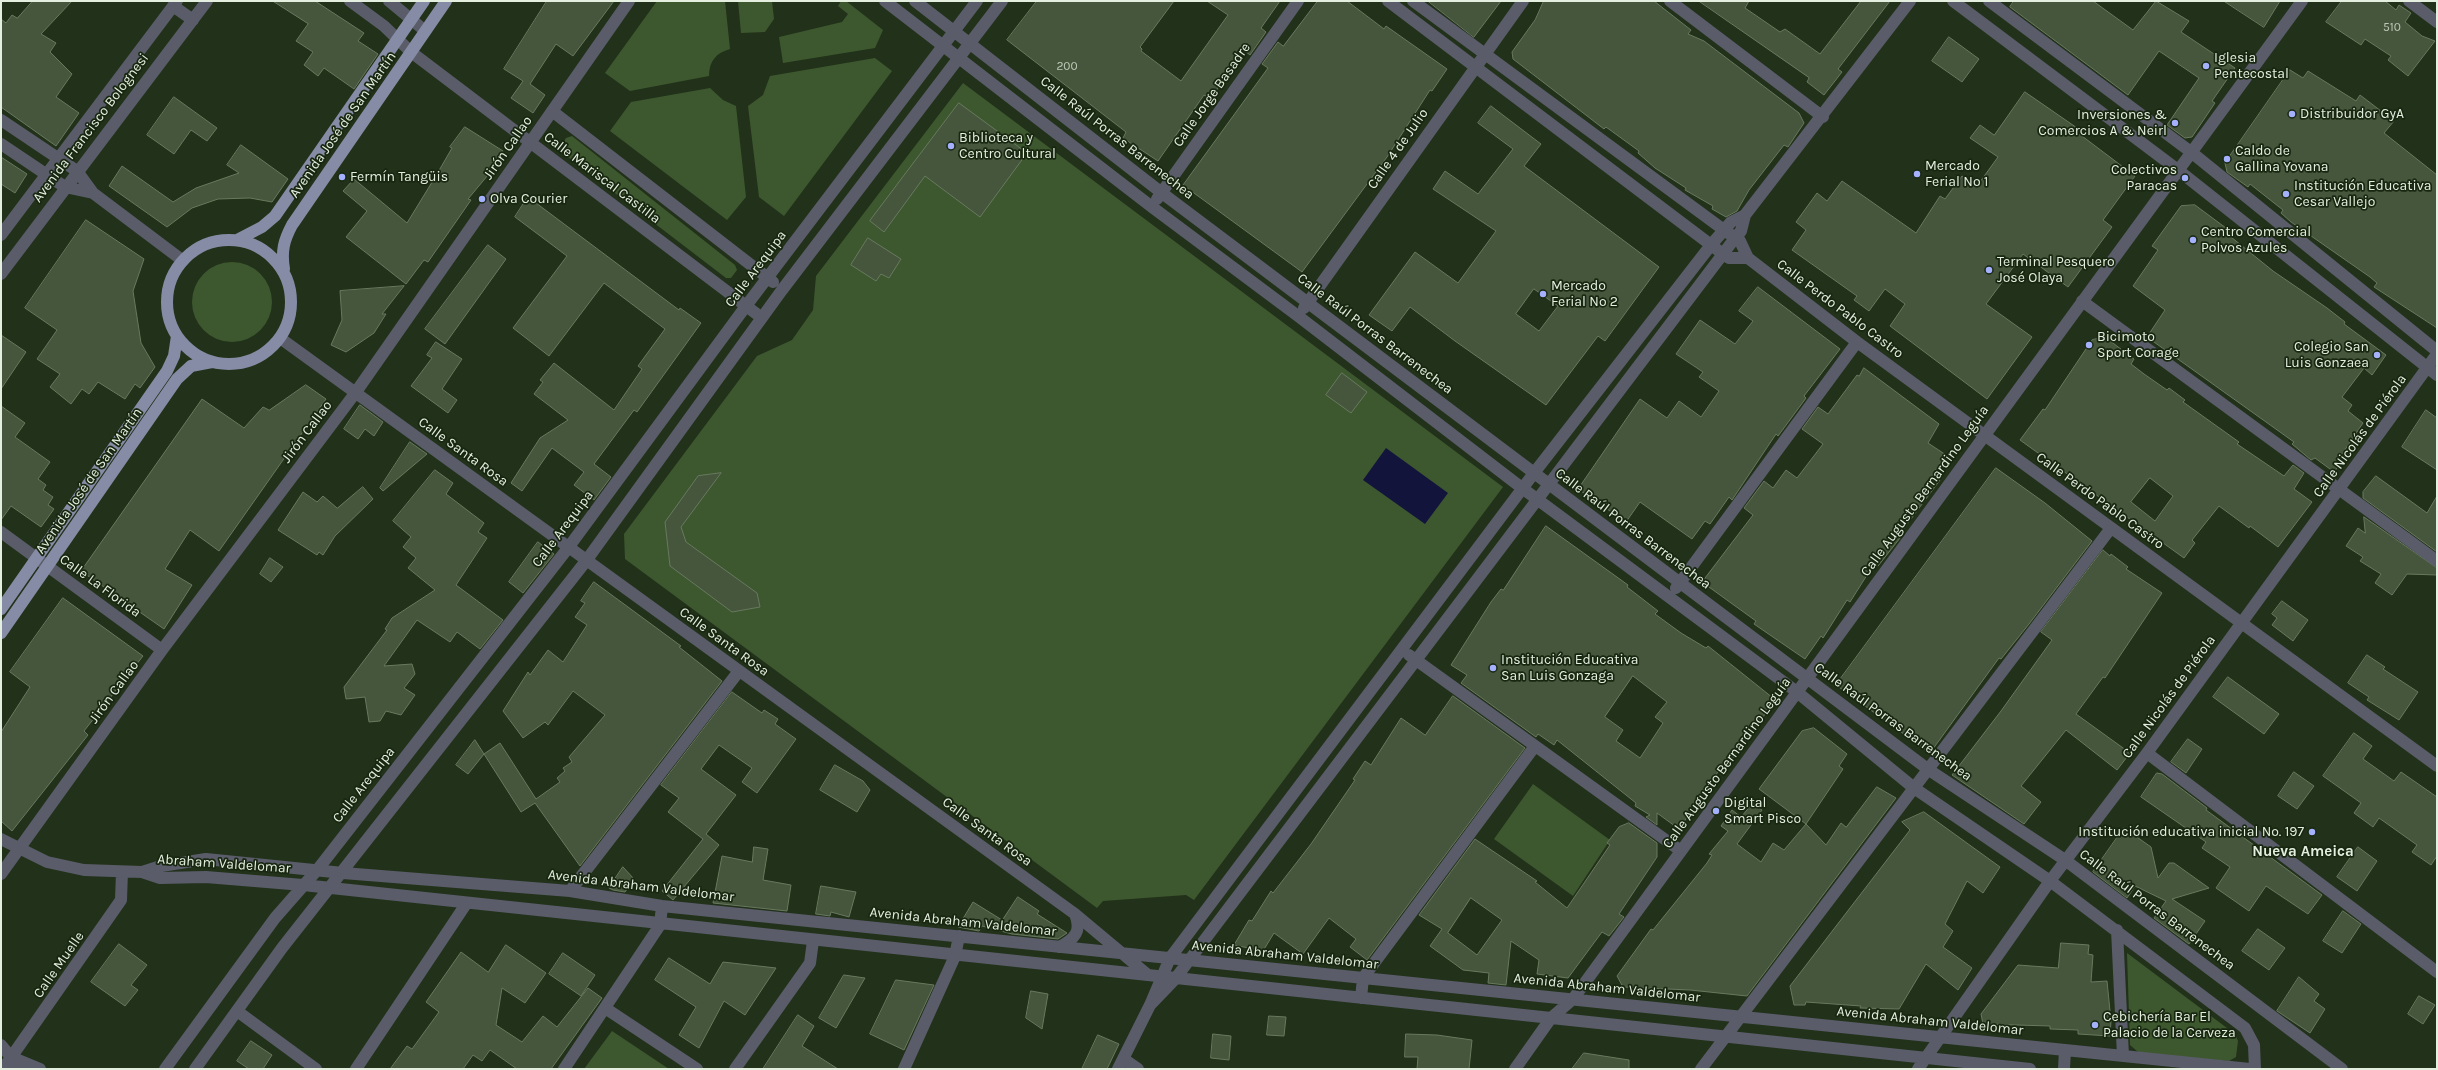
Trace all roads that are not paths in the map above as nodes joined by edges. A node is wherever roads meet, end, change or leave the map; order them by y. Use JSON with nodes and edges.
{"nodes":[{"id":1,"x":207,"y":1,"type":"edge"},
{"id":2,"x":350,"y":1,"type":"edge"},
{"id":3,"x":389,"y":1,"type":"edge"},
{"id":4,"x":424,"y":1,"type":"edge"},
{"id":5,"x":446,"y":1,"type":"edge"},
{"id":6,"x":629,"y":1,"type":"edge"},
{"id":7,"x":885,"y":1,"type":"edge"},
{"id":8,"x":915,"y":1,"type":"edge"},
{"id":9,"x":977,"y":1,"type":"edge"},
{"id":10,"x":1002,"y":1,"type":"edge"},
{"id":11,"x":1298,"y":1,"type":"edge"},
{"id":12,"x":1388,"y":1,"type":"edge"},
{"id":13,"x":1413,"y":1,"type":"edge"},
{"id":14,"x":1523,"y":1,"type":"edge"},
{"id":15,"x":1670,"y":1,"type":"edge"},
{"id":16,"x":1910,"y":1,"type":"edge"},
{"id":17,"x":1953,"y":1,"type":"edge"},
{"id":18,"x":1988,"y":1,"type":"edge"},
{"id":19,"x":2302,"y":1,"type":"edge"},
{"id":20,"x":2409,"y":1,"type":"edge"},
{"id":21,"x":175,"y":4,"type":"edge"},
{"id":22,"x":412,"y":19,"type":"junction"},
{"id":23,"x":193,"y":20,"type":"junction"},
{"id":24,"x":2437,"y":22,"type":"edge"},
{"id":25,"x":424,"y":30,"type":"junction"},
{"id":26,"x":955,"y":31,"type":"junction"},
{"id":27,"x":397,"y":40,"type":"junction"},
{"id":28,"x":971,"y":43,"type":"junction"},
{"id":29,"x":944,"y":45,"type":"junction"},
{"id":30,"x":411,"y":52,"type":"junction"},
{"id":31,"x":1484,"y":54,"type":"junction"},
{"id":32,"x":960,"y":58,"type":"junction"},
{"id":33,"x":1475,"y":66,"type":"junction"},
{"id":34,"x":552,"y":111,"type":"junction"},
{"id":35,"x":1823,"y":117,"type":"junction"},
{"id":36,"x":1,"y":120,"type":"edge"},
{"id":37,"x":530,"y":142,"type":"junction"},
{"id":38,"x":1,"y":144,"type":"edge"},
{"id":39,"x":2191,"y":152,"type":"junction"},
{"id":40,"x":58,"y":157,"type":"junction"},
{"id":41,"x":2178,"y":170,"type":"junction"},
{"id":42,"x":77,"y":171,"type":"junction"},
{"id":43,"x":46,"y":174,"type":"junction"},
{"id":44,"x":65,"y":187,"type":"junction"},
{"id":45,"x":93,"y":193,"type":"junction"},
{"id":46,"x":1162,"y":193,"type":"junction"},
{"id":47,"x":1152,"y":207,"type":"junction"},
{"id":48,"x":1745,"y":215,"type":"junction"},
{"id":49,"x":1724,"y":230,"type":"junction"},
{"id":50,"x":1,"y":235,"type":"edge"},
{"id":51,"x":1735,"y":238,"type":"junction"},
{"id":52,"x":237,"y":240,"type":"junction"},
{"id":53,"x":1712,"y":245,"type":"junction"},
{"id":54,"x":1723,"y":254,"type":"junction"},
{"id":55,"x":1748,"y":258,"type":"junction"},
{"id":56,"x":182,"y":260,"type":"junction"},
{"id":57,"x":285,"y":272,"type":"junction"},
{"id":58,"x":1,"y":274,"type":"edge"},
{"id":59,"x":768,"y":278,"type":"junction"},
{"id":60,"x":782,"y":290,"type":"junction"},
{"id":61,"x":2082,"y":301,"type":"junction"},
{"id":62,"x":1308,"y":302,"type":"junction"},
{"id":63,"x":746,"y":306,"type":"junction"},
{"id":64,"x":1298,"y":316,"type":"junction"},
{"id":65,"x":762,"y":318,"type":"junction"},
{"id":66,"x":177,"y":336,"type":"junction"},
{"id":67,"x":280,"y":338,"type":"junction"},
{"id":68,"x":1856,"y":342,"type":"junction"},
{"id":69,"x":2437,"y":350,"type":"edge"},
{"id":70,"x":2437,"y":354,"type":"edge"},
{"id":71,"x":213,"y":362,"type":"junction"},
{"id":72,"x":2427,"y":368,"type":"junction"},
{"id":73,"x":2437,"y":376,"type":"edge"},
{"id":74,"x":356,"y":392,"type":"junction"},
{"id":75,"x":1984,"y":435,"type":"junction"},
{"id":76,"x":1534,"y":473,"type":"junction"},
{"id":77,"x":1547,"y":484,"type":"junction"},
{"id":78,"x":1522,"y":488,"type":"junction"},
{"id":79,"x":2340,"y":490,"type":"junction"},
{"id":80,"x":1536,"y":498,"type":"junction"},
{"id":81,"x":2111,"y":528,"type":"junction"},
{"id":82,"x":1,"y":532,"type":"edge"},
{"id":83,"x":568,"y":548,"type":"junction"},
{"id":84,"x":36,"y":558,"type":"junction"},
{"id":85,"x":586,"y":561,"type":"junction"},
{"id":86,"x":2437,"y":561,"type":"edge"},
{"id":87,"x":47,"y":566,"type":"junction"},
{"id":88,"x":1680,"y":582,"type":"junction"},
{"id":89,"x":1670,"y":596,"type":"junction"},
{"id":90,"x":1,"y":609,"type":"edge"},
{"id":91,"x":2242,"y":623,"type":"junction"},
{"id":92,"x":1,"y":633,"type":"edge"},
{"id":93,"x":162,"y":650,"type":"junction"},
{"id":94,"x":1401,"y":650,"type":"junction"},
{"id":95,"x":1415,"y":659,"type":"junction"},
{"id":96,"x":739,"y":671,"type":"junction"},
{"id":97,"x":1807,"y":678,"type":"junction"},
{"id":98,"x":1797,"y":692,"type":"junction"},
{"id":99,"x":1535,"y":746,"type":"junction"},
{"id":100,"x":2147,"y":753,"type":"junction"},
{"id":101,"x":2437,"y":766,"type":"edge"},
{"id":102,"x":1929,"y":770,"type":"junction"},
{"id":103,"x":1914,"y":788,"type":"junction"},
{"id":104,"x":1,"y":840,"type":"edge"},
{"id":105,"x":19,"y":850,"type":"junction"},
{"id":106,"x":1681,"y":851,"type":"junction"},
{"id":107,"x":2065,"y":860,"type":"junction"},
{"id":108,"x":318,"y":869,"type":"junction"},
{"id":109,"x":122,"y":872,"type":"junction"},
{"id":110,"x":142,"y":872,"type":"junction"},
{"id":111,"x":343,"y":873,"type":"junction"},
{"id":112,"x":1,"y":874,"type":"edge"},
{"id":113,"x":2050,"y":881,"type":"junction"},
{"id":114,"x":303,"y":885,"type":"junction"},
{"id":115,"x":330,"y":888,"type":"junction"},
{"id":116,"x":570,"y":891,"type":"junction"},
{"id":117,"x":466,"y":904,"type":"junction"},
{"id":118,"x":662,"y":906,"type":"junction"},
{"id":119,"x":1075,"y":914,"type":"junction"},
{"id":120,"x":660,"y":925,"type":"junction"},
{"id":121,"x":2117,"y":930,"type":"junction"},
{"id":122,"x":959,"y":936,"type":"junction"},
{"id":123,"x":813,"y":941,"type":"junction"},
{"id":124,"x":1059,"y":947,"type":"junction"},
{"id":125,"x":1121,"y":952,"type":"junction"},
{"id":126,"x":955,"y":956,"type":"junction"},
{"id":127,"x":1170,"y":958,"type":"junction"},
{"id":128,"x":1188,"y":960,"type":"junction"},
{"id":129,"x":2437,"y":972,"type":"edge"},
{"id":130,"x":1148,"y":975,"type":"junction"},
{"id":131,"x":1161,"y":976,"type":"junction"},
{"id":132,"x":1363,"y":978,"type":"junction"},
{"id":133,"x":1175,"y":979,"type":"junction"},
{"id":134,"x":1361,"y":998,"type":"junction"},
{"id":135,"x":1573,"y":999,"type":"junction"},
{"id":136,"x":1150,"y":1005,"type":"junction"},
{"id":137,"x":605,"y":1008,"type":"junction"},
{"id":138,"x":237,"y":1011,"type":"junction"},
{"id":139,"x":1742,"y":1016,"type":"junction"},
{"id":140,"x":1551,"y":1018,"type":"junction"},
{"id":141,"x":1727,"y":1037,"type":"junction"},
{"id":142,"x":1940,"y":1037,"type":"junction"},
{"id":143,"x":1,"y":1045,"type":"edge"},
{"id":144,"x":2065,"y":1050,"type":"junction"},
{"id":145,"x":2123,"y":1056,"type":"junction"},
{"id":146,"x":11,"y":1057,"type":"junction"},
{"id":147,"x":1925,"y":1058,"type":"junction"},
{"id":148,"x":1121,"y":1064,"type":"edge"},
{"id":149,"x":3,"y":1069,"type":"edge"},
{"id":150,"x":16,"y":1069,"type":"edge"},
{"id":151,"x":40,"y":1069,"type":"edge"},
{"id":152,"x":165,"y":1069,"type":"edge"},
{"id":153,"x":195,"y":1069,"type":"edge"},
{"id":154,"x":316,"y":1069,"type":"edge"},
{"id":155,"x":356,"y":1069,"type":"edge"},
{"id":156,"x":564,"y":1069,"type":"edge"},
{"id":157,"x":697,"y":1069,"type":"edge"},
{"id":158,"x":735,"y":1069,"type":"edge"},
{"id":159,"x":904,"y":1069,"type":"edge"},
{"id":160,"x":1138,"y":1069,"type":"edge"},
{"id":161,"x":1515,"y":1069,"type":"edge"},
{"id":162,"x":1701,"y":1069,"type":"edge"},
{"id":163,"x":1918,"y":1069,"type":"edge"},
{"id":164,"x":2030,"y":1069,"type":"edge"},
{"id":165,"x":2064,"y":1069,"type":"edge"},
{"id":166,"x":2250,"y":1069,"type":"edge"},
{"id":167,"x":2256,"y":1069,"type":"edge"},
{"id":168,"x":2342,"y":1069,"type":"edge"}],
"edges":[{"from":1,"to":23,"type":"street","name":"Avenida Francisco Bolognesi"},
{"from":2,"to":27,"type":"street","name":"Calle Mariscal Castilla"},
{"from":3,"to":22,"type":"street"},
{"from":4,"to":22,"type":"main road","name":"Avenida José de San Martín"},
{"from":5,"to":25,"type":"main road","name":"Avenida José de San Martín"},
{"from":6,"to":34,"type":"street","name":"Jirón Callao"},
{"from":7,"to":29,"type":"street"},
{"from":8,"to":26,"type":"street","name":"Calle Raúl Porras Barrenechea"},
{"from":9,"to":26,"type":"street","name":"Calle Arequipa"},
{"from":10,"to":28,"type":"street"},
{"from":11,"to":46,"type":"street","name":"Calle Jorge Basadre"},
{"from":12,"to":33,"type":"street"},
{"from":13,"to":31,"type":"street"},
{"from":14,"to":31,"type":"street","name":"Calle 4 de Julio"},
{"from":15,"to":35,"type":"street"},
{"from":16,"to":35,"type":"street"},
{"from":17,"to":41,"type":"street"},
{"from":18,"to":39,"type":"street"},
{"from":19,"to":39,"type":"street","name":"Calle Augusto Bernardino Leguía"},
{"from":20,"to":24,"type":"street"},
{"from":21,"to":23,"type":"street"},
{"from":21,"to":40,"type":"street","name":"Avenida Francisco Bolognesi"},
{"from":22,"to":25,"type":"street"},
{"from":22,"to":27,"type":"main road","name":"Avenida José de San Martín"},
{"from":23,"to":42,"type":"street","name":"Avenida Francisco Bolognesi"},
{"from":25,"to":30,"type":"main road","name":"Avenida José de San Martín"},
{"from":26,"to":28,"type":"street","name":"Calle Raúl Porras Barrenechea"},
{"from":26,"to":29,"type":"street","name":"Calle Arequipa"},
{"from":27,"to":30,"type":"street","name":"Calle Mariscal Castilla"},
{"from":27,"to":52,"type":"main road","name":"Avenida José de San Martín"},
{"from":28,"to":32,"type":"street"},
{"from":28,"to":46,"type":"street","name":"Calle Raúl Porras Barrenechea"},
{"from":29,"to":32,"type":"street"},
{"from":29,"to":59,"type":"street","name":"Calle Arequipa"},
{"from":30,"to":37,"type":"street","name":"Calle Mariscal Castilla"},
{"from":30,"to":57,"type":"main road","name":"Avenida José de San Martín"},
{"from":31,"to":33,"type":"street","name":"Calle 4 de Julio"},
{"from":31,"to":49,"type":"street"},
{"from":32,"to":47,"type":"street"},
{"from":32,"to":60,"type":"street"},
{"from":33,"to":53,"type":"street"},
{"from":33,"to":62,"type":"street","name":"Calle 4 de Julio"},
{"from":34,"to":37,"type":"street","name":"Jirón Callao"},
{"from":34,"to":59,"type":"street","name":"Calle Mariscal Castilla"},
{"from":35,"to":48,"type":"street"},
{"from":36,"to":40,"type":"street"},
{"from":37,"to":63,"type":"street","name":"Calle Mariscal Castilla"},
{"from":37,"to":74,"type":"street","name":"Jirón Callao"},
{"from":38,"to":43,"type":"street"},
{"from":39,"to":41,"type":"street","name":"Calle Augusto Bernardino Leguía"},
{"from":39,"to":69,"type":"street"},
{"from":40,"to":42,"type":"street"},
{"from":40,"to":43,"type":"street","name":"Avenida Francisco Bolognesi"},
{"from":41,"to":61,"type":"street","name":"Calle Augusto Bernardino Leguía"},
{"from":41,"to":72,"type":"street"},
{"from":42,"to":44,"type":"street","name":"Avenida Francisco Bolognesi"},
{"from":42,"to":45,"type":"street"},
{"from":43,"to":44,"type":"street"},
{"from":43,"to":50,"type":"street","name":"Avenida Francisco Bolognesi"},
{"from":44,"to":45,"type":"street"},
{"from":44,"to":58,"type":"street","name":"Avenida Francisco Bolognesi"},
{"from":45,"to":56,"type":"street"},
{"from":46,"to":47,"type":"street","name":"Calle Jorge Basadre"},
{"from":46,"to":62,"type":"street","name":"Calle Raúl Porras Barrenechea"},
{"from":47,"to":64,"type":"street"},
{"from":48,"to":49,"type":"street"},
{"from":48,"to":51,"type":"street"},
{"from":49,"to":51,"type":"street"},
{"from":49,"to":53,"type":"street"},
{"from":51,"to":54,"type":"street"},
{"from":51,"to":55,"type":"street"},
{"from":52,"to":56,"type":"main road"},
{"from":52,"to":57,"type":"main road"},
{"from":53,"to":54,"type":"street"},
{"from":53,"to":76,"type":"street"},
{"from":54,"to":55,"type":"street"},
{"from":54,"to":77,"type":"street"},
{"from":55,"to":68,"type":"street","name":"Calle Perdo Pablo Castro"},
{"from":56,"to":66,"type":"main road"},
{"from":57,"to":67,"type":"main road"},
{"from":59,"to":60,"type":"street","name":"Calle Mariscal Castilla"},
{"from":59,"to":63,"type":"street","name":"Calle Arequipa"},
{"from":60,"to":65,"type":"street"},
{"from":61,"to":75,"type":"street","name":"Calle Augusto Bernardino Leguía"},
{"from":61,"to":79,"type":"street"},
{"from":62,"to":64,"type":"street","name":"Calle 4 de Julio"},
{"from":62,"to":76,"type":"street","name":"Calle Raúl Porras Barrenechea"},
{"from":63,"to":65,"type":"street","name":"Calle Mariscal Castilla"},
{"from":63,"to":83,"type":"street","name":"Calle Arequipa"},
{"from":64,"to":78,"type":"street"},
{"from":65,"to":85,"type":"street"},
{"from":66,"to":71,"type":"main road"},
{"from":66,"to":84,"type":"main road","name":"Avenida José de San Martín"},
{"from":67,"to":71,"type":"main road"},
{"from":67,"to":74,"type":"street","name":"Calle Santa Rosa"},
{"from":68,"to":75,"type":"street","name":"Calle Perdo Pablo Castro"},
{"from":68,"to":88,"type":"street"},
{"from":70,"to":72,"type":"street","name":"Calle Nicolás de Piérola"},
{"from":71,"to":87,"type":"main road","name":"Avenida José de San Martín"},
{"from":72,"to":73,"type":"street"},
{"from":72,"to":79,"type":"street","name":"Calle Nicolás de Piérola"},
{"from":74,"to":83,"type":"street","name":"Calle Santa Rosa"},
{"from":74,"to":93,"type":"street","name":"Jirón Callao"},
{"from":75,"to":81,"type":"street","name":"Calle Perdo Pablo Castro"},
{"from":75,"to":97,"type":"street","name":"Calle Augusto Bernardino Leguía"},
{"from":76,"to":77,"type":"street","name":"Calle Raúl Porras Barrenechea"},
{"from":76,"to":78,"type":"street"},
{"from":77,"to":80,"type":"street"},
{"from":77,"to":88,"type":"street","name":"Calle Raúl Porras Barrenechea"},
{"from":78,"to":80,"type":"street"},
{"from":78,"to":94,"type":"street"},
{"from":79,"to":86,"type":"street"},
{"from":79,"to":91,"type":"street","name":"Calle Nicolás de Piérola"},
{"from":80,"to":89,"type":"street"},
{"from":80,"to":95,"type":"street"},
{"from":81,"to":91,"type":"street","name":"Calle Perdo Pablo Castro"},
{"from":81,"to":102,"type":"street"},
{"from":82,"to":84,"type":"street","name":"Calle La Florida"},
{"from":83,"to":85,"type":"street","name":"Calle Santa Rosa"},
{"from":83,"to":108,"type":"street","name":"Calle Arequipa"},
{"from":84,"to":87,"type":"street","name":"Calle La Florida"},
{"from":84,"to":90,"type":"main road","name":"Avenida José de San Martín"},
{"from":85,"to":96,"type":"street","name":"Calle Santa Rosa"},
{"from":85,"to":111,"type":"street"},
{"from":87,"to":92,"type":"main road","name":"Avenida José de San Martín"},
{"from":87,"to":93,"type":"street","name":"Calle La Florida"},
{"from":88,"to":89,"type":"street"},
{"from":88,"to":97,"type":"street","name":"Calle Raúl Porras Barrenechea"},
{"from":89,"to":98,"type":"street"},
{"from":91,"to":100,"type":"street","name":"Calle Nicolás de Piérola"},
{"from":91,"to":101,"type":"street","name":"Calle Perdo Pablo Castro"},
{"from":93,"to":105,"type":"street","name":"Jirón Callao"},
{"from":94,"to":95,"type":"street"},
{"from":94,"to":127,"type":"street"},
{"from":95,"to":99,"type":"street"},
{"from":95,"to":128,"type":"street"},
{"from":96,"to":116,"type":"street"},
{"from":96,"to":119,"type":"street","name":"Calle Santa Rosa"},
{"from":97,"to":98,"type":"street","name":"Calle Augusto Bernardino Leguía"},
{"from":97,"to":102,"type":"street","name":"Calle Raúl Porras Barrenechea"},
{"from":98,"to":103,"type":"street"},
{"from":98,"to":106,"type":"street","name":"Calle Augusto Bernardino Leguía"},
{"from":99,"to":106,"type":"street"},
{"from":99,"to":132,"type":"street"},
{"from":100,"to":107,"type":"street","name":"Calle Nicolás de Piérola"},
{"from":100,"to":129,"type":"street"},
{"from":102,"to":103,"type":"street"},
{"from":102,"to":107,"type":"street","name":"Calle Raúl Porras Barrenechea"},
{"from":103,"to":113,"type":"street"},
{"from":103,"to":139,"type":"street"},
{"from":104,"to":105,"type":"street","name":"Abraham Valdelomar"},
{"from":105,"to":109,"type":"street","name":"Abraham Valdelomar"},
{"from":105,"to":112,"type":"street","name":"Jirón Callao"},
{"from":106,"to":135,"type":"street","name":"Calle Augusto Bernardino Leguía"},
{"from":107,"to":113,"type":"street","name":"Calle Nicolás de Piérola"},
{"from":107,"to":168,"type":"street","name":"Calle Raúl Porras Barrenechea"},
{"from":108,"to":110,"type":"street","name":"Abraham Valdelomar"},
{"from":108,"to":111,"type":"street","name":"Avenida Abraham Valdelomar"},
{"from":108,"to":114,"type":"street","name":"Calle Arequipa"},
{"from":109,"to":110,"type":"street","name":"Abraham Valdelomar"},
{"from":109,"to":146,"type":"street","name":"Calle Muelle"},
{"from":110,"to":114,"type":"street","name":"Abraham Valdelomar"},
{"from":111,"to":115,"type":"street"},
{"from":111,"to":116,"type":"street","name":"Avenida Abraham Valdelomar"},
{"from":113,"to":121,"type":"street"},
{"from":113,"to":142,"type":"street","name":"Calle Nicolás de Piérola"},
{"from":114,"to":115,"type":"street"},
{"from":114,"to":152,"type":"street","name":"Calle Arequipa"},
{"from":115,"to":117,"type":"street"},
{"from":115,"to":138,"type":"street"},
{"from":116,"to":118,"type":"street","name":"Avenida Abraham Valdelomar"},
{"from":117,"to":120,"type":"street"},
{"from":117,"to":155,"type":"street"},
{"from":118,"to":120,"type":"street"},
{"from":118,"to":122,"type":"street","name":"Avenida Abraham Valdelomar"},
{"from":119,"to":124,"type":"street"},
{"from":119,"to":125,"type":"street","name":"Calle Santa Rosa"},
{"from":120,"to":123,"type":"street"},
{"from":120,"to":137,"type":"street"},
{"from":121,"to":145,"type":"street"},
{"from":121,"to":167,"type":"street"},
{"from":122,"to":124,"type":"street","name":"Avenida Abraham Valdelomar"},
{"from":122,"to":126,"type":"street"},
{"from":123,"to":126,"type":"street"},
{"from":123,"to":158,"type":"street"},
{"from":124,"to":125,"type":"street","name":"Avenida Abraham Valdelomar"},
{"from":125,"to":127,"type":"street","name":"Avenida Abraham Valdelomar"},
{"from":125,"to":130,"type":"street","name":"Calle Santa Rosa"},
{"from":126,"to":130,"type":"street"},
{"from":126,"to":159,"type":"street"},
{"from":127,"to":128,"type":"street","name":"Avenida Abraham Valdelomar"},
{"from":127,"to":131,"type":"street"},
{"from":128,"to":132,"type":"street","name":"Avenida Abraham Valdelomar"},
{"from":128,"to":133,"type":"street"},
{"from":130,"to":131,"type":"street"},
{"from":131,"to":133,"type":"street"},
{"from":131,"to":136,"type":"street"},
{"from":132,"to":134,"type":"street"},
{"from":132,"to":135,"type":"street","name":"Avenida Abraham Valdelomar"},
{"from":133,"to":134,"type":"street"},
{"from":133,"to":136,"type":"street"},
{"from":134,"to":140,"type":"street"},
{"from":135,"to":139,"type":"street","name":"Avenida Abraham Valdelomar"},
{"from":135,"to":140,"type":"street","name":"Calle Augusto Bernardino Leguía"},
{"from":136,"to":148,"type":"street"},
{"from":137,"to":156,"type":"street"},
{"from":137,"to":157,"type":"street"},
{"from":138,"to":153,"type":"street"},
{"from":138,"to":154,"type":"street"},
{"from":139,"to":141,"type":"street"},
{"from":139,"to":142,"type":"street","name":"Avenida Abraham Valdelomar"},
{"from":140,"to":141,"type":"street"},
{"from":140,"to":161,"type":"street","name":"Calle Augusto Bernardino Leguía"},
{"from":141,"to":147,"type":"street"},
{"from":141,"to":162,"type":"street"},
{"from":142,"to":144,"type":"street","name":"Avenida Abraham Valdelomar"},
{"from":142,"to":147,"type":"street","name":"Calle Nicolás de Piérola"},
{"from":143,"to":146,"type":"street"},
{"from":144,"to":145,"type":"street","name":"Avenida Abraham Valdelomar"},
{"from":144,"to":165,"type":"street"},
{"from":145,"to":166,"type":"street","name":"Avenida Abraham Valdelomar"},
{"from":146,"to":149,"type":"street","name":"Calle Muelle"},
{"from":146,"to":150,"type":"street"},
{"from":146,"to":151,"type":"street"},
{"from":147,"to":163,"type":"street","name":"Calle Nicolás de Piérola"},
{"from":147,"to":164,"type":"street"},
{"from":148,"to":160,"type":"street"}]}
